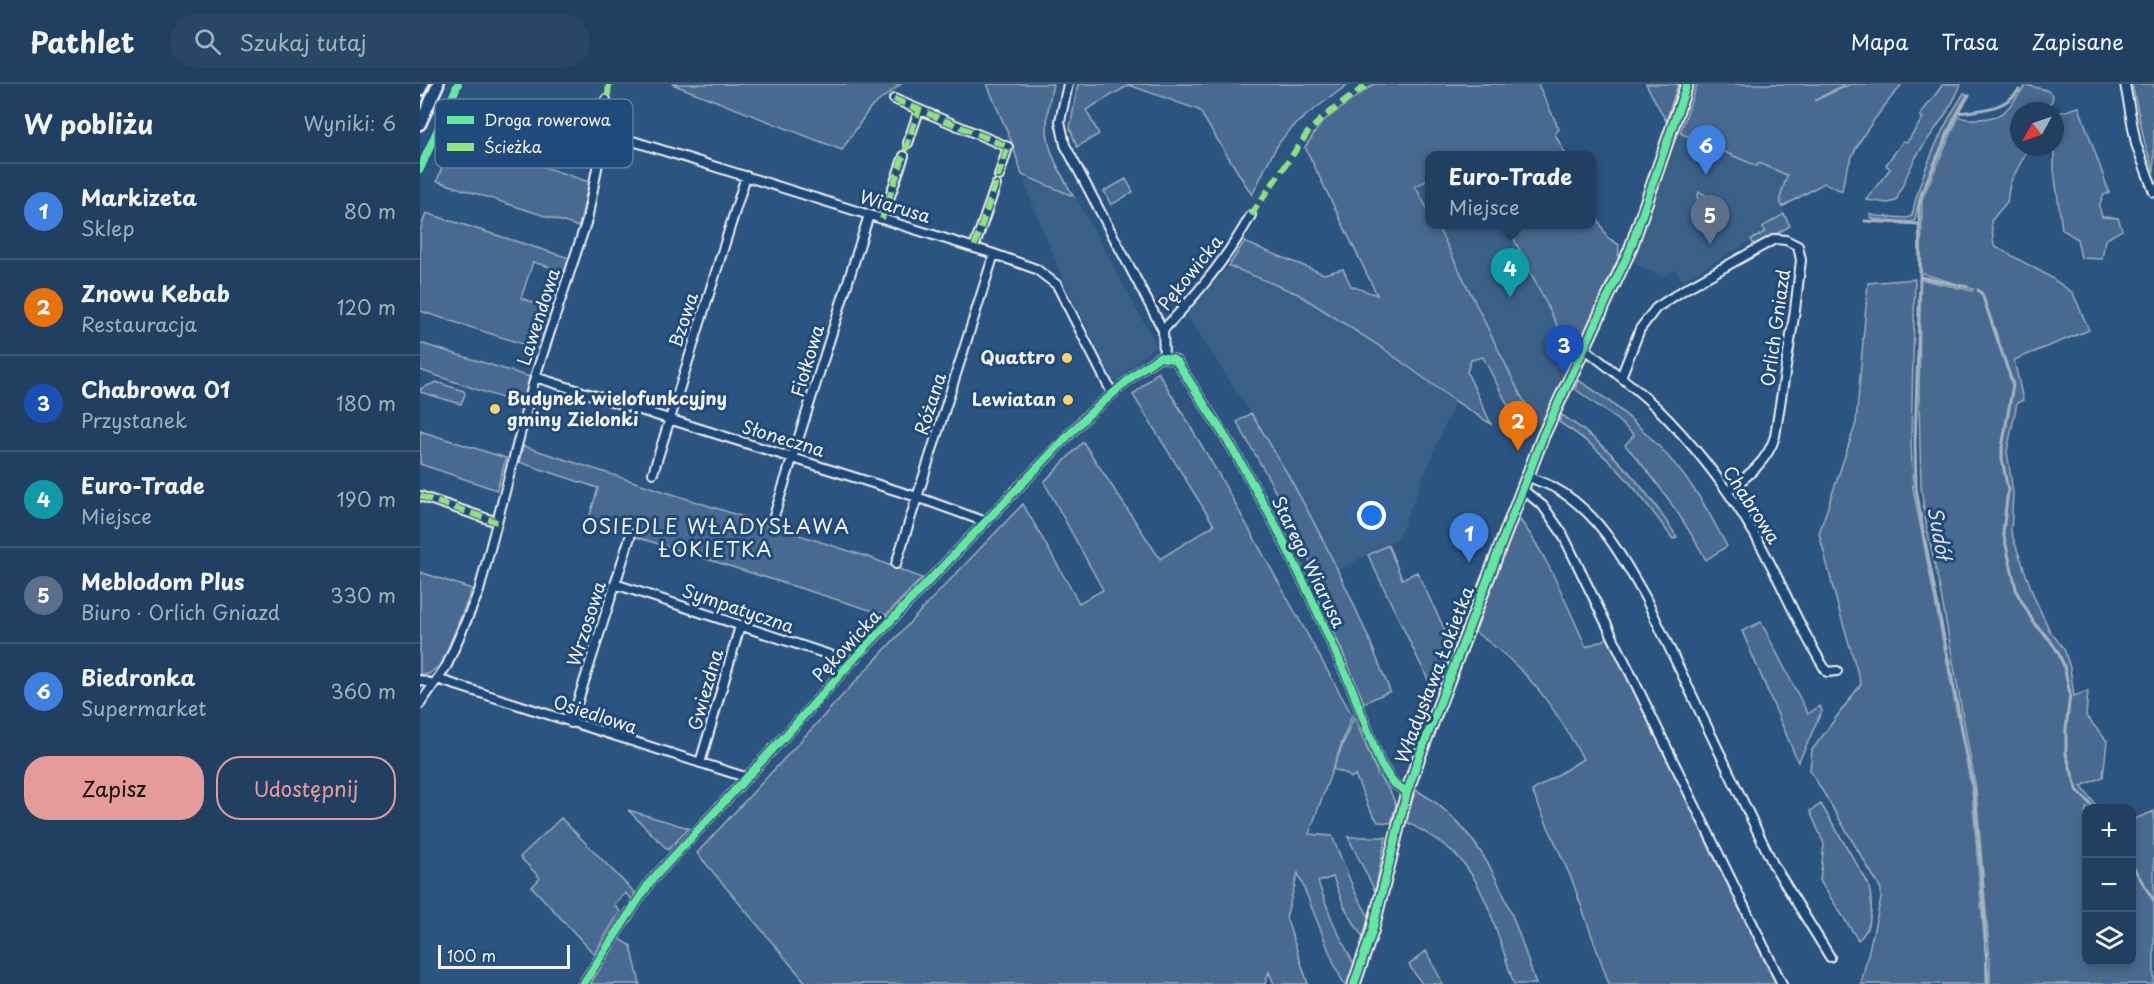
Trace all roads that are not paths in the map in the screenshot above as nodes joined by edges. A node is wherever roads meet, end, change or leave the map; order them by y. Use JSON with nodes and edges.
{"nodes":[{"id":1,"x":423,"y":84,"type":"edge"},
{"id":2,"x":438,"y":84,"type":"edge"},
{"id":3,"x":1068,"y":84,"type":"edge"},
{"id":4,"x":1687,"y":84,"type":"edge"},
{"id":5,"x":2125,"y":84,"type":"edge"},
{"id":6,"x":420,"y":90,"type":"edge"},
{"id":7,"x":894,"y":99,"type":"dead end"},
{"id":8,"x":918,"y":110,"type":"junction"},
{"id":9,"x":420,"y":124,"type":"edge"},
{"id":10,"x":633,"y":141,"type":"edge"},
{"id":11,"x":908,"y":143,"type":"dead end"},
{"id":12,"x":904,"y":156,"type":"dead end"},
{"id":13,"x":597,"y":168,"type":"edge"},
{"id":14,"x":746,"y":176,"type":"junction"},
{"id":15,"x":999,"y":176,"type":"dead end"},
{"id":16,"x":996,"y":185,"type":"dead end"},
{"id":17,"x":2154,"y":192,"type":"edge"},
{"id":18,"x":869,"y":215,"type":"junction"},
{"id":19,"x":1251,"y":215,"type":"dead end"},
{"id":20,"x":882,"y":219,"type":"junction"},
{"id":21,"x":975,"y":248,"type":"junction"},
{"id":22,"x":994,"y":254,"type":"junction"},
{"id":23,"x":1163,"y":330,"type":"junction"},
{"id":24,"x":1584,"y":348,"type":"junction"},
{"id":25,"x":1164,"y":356,"type":"junction"},
{"id":26,"x":535,"y":377,"type":"junction"},
{"id":27,"x":1621,"y":377,"type":"junction"},
{"id":28,"x":1112,"y":393,"type":"junction"},
{"id":29,"x":668,"y":419,"type":"junction"},
{"id":30,"x":794,"y":458,"type":"junction"},
{"id":31,"x":653,"y":473,"type":"dead end"},
{"id":32,"x":1527,"y":476,"type":"junction"},
{"id":33,"x":1522,"y":489,"type":"junction"},
{"id":34,"x":1728,"y":491,"type":"junction"},
{"id":35,"x":420,"y":496,"type":"edge"},
{"id":36,"x":917,"y":497,"type":"junction"},
{"id":37,"x":774,"y":516,"type":"dead end"},
{"id":38,"x":497,"y":522,"type":"junction"},
{"id":39,"x":986,"y":522,"type":"junction"},
{"id":40,"x":631,"y":534,"type":"dead end"},
{"id":41,"x":896,"y":564,"type":"dead end"},
{"id":42,"x":615,"y":584,"type":"junction"},
{"id":43,"x":740,"y":626,"type":"junction"},
{"id":44,"x":850,"y":662,"type":"junction"},
{"id":45,"x":1837,"y":670,"type":"dead end"},
{"id":46,"x":420,"y":680,"type":"edge"},
{"id":47,"x":435,"y":682,"type":"junction"},
{"id":48,"x":420,"y":704,"type":"edge"},
{"id":49,"x":571,"y":723,"type":"junction"},
{"id":50,"x":700,"y":764,"type":"junction"},
{"id":51,"x":745,"y":777,"type":"junction"},
{"id":52,"x":1407,"y":792,"type":"junction"},
{"id":53,"x":1830,"y":957,"type":"dead end"},
{"id":54,"x":583,"y":984,"type":"edge"},
{"id":55,"x":1354,"y":984,"type":"edge"},
{"id":56,"x":1782,"y":984,"type":"edge"}],
"edges":[{"from":1,"to":6,"type":"street"},
{"from":2,"to":9,"type":"street"},
{"from":3,"to":23,"type":"street"},
{"from":4,"to":24,"type":"street","name":"Władysława Łokietka"},
{"from":5,"to":17,"type":"street"},
{"from":7,"to":8,"type":"street"},
{"from":8,"to":11,"type":"street"},
{"from":8,"to":15,"type":"street"},
{"from":10,"to":14,"type":"street","name":"Wiarusa"},
{"from":12,"to":20,"type":"street"},
{"from":13,"to":26,"type":"street","name":"Lawendowa"},
{"from":14,"to":18,"type":"street","name":"Wiarusa"},
{"from":14,"to":29,"type":"street","name":"Bzowa"},
{"from":16,"to":21,"type":"street"},
{"from":18,"to":20,"type":"street","name":"Wiarusa"},
{"from":18,"to":30,"type":"street","name":"Fiołkowa"},
{"from":19,"to":23,"type":"street","name":"Pękowicka"},
{"from":20,"to":21,"type":"street","name":"Wiarusa"},
{"from":21,"to":22,"type":"street","name":"Wiarusa"},
{"from":22,"to":28,"type":"street","name":"Wiarusa"},
{"from":22,"to":36,"type":"street","name":"Różana"},
{"from":23,"to":25,"type":"street","name":"Pękowicka"},
{"from":24,"to":27,"type":"street","name":"Chabrowa"},
{"from":24,"to":32,"type":"street","name":"Władysława Łokietka"},
{"from":25,"to":28,"type":"street","name":"Pękowicka"},
{"from":25,"to":52,"type":"street","name":"Starego Wiarusa"},
{"from":26,"to":29,"type":"street","name":"Słoneczna"},
{"from":26,"to":38,"type":"street","name":"Lawendowa"},
{"from":27,"to":34,"type":"street","name":"Chabrowa"},
{"from":27,"to":34,"type":"street","name":"Orlich Gniazd"},
{"from":28,"to":39,"type":"street","name":"Pękowicka"},
{"from":29,"to":30,"type":"street","name":"Słoneczna"},
{"from":29,"to":31,"type":"street","name":"Bzowa"},
{"from":30,"to":36,"type":"street","name":"Słoneczna"},
{"from":30,"to":37,"type":"street","name":"Fiołkowa"},
{"from":32,"to":33,"type":"street","name":"Władysława Łokietka"},
{"from":32,"to":53,"type":"street"},
{"from":33,"to":52,"type":"street","name":"Władysława Łokietka"},
{"from":33,"to":56,"type":"street"},
{"from":34,"to":45,"type":"street","name":"Chabrowa"},
{"from":35,"to":38,"type":"street"},
{"from":36,"to":39,"type":"street","name":"Słoneczna"},
{"from":36,"to":41,"type":"street","name":"Różana"},
{"from":38,"to":47,"type":"street","name":"Lawendowa"},
{"from":39,"to":44,"type":"street","name":"Pękowicka"},
{"from":40,"to":42,"type":"street","name":"Wrzosowa"},
{"from":42,"to":43,"type":"street","name":"Sympatyczna"},
{"from":42,"to":49,"type":"street","name":"Wrzosowa"},
{"from":43,"to":44,"type":"street","name":"Sympatyczna"},
{"from":43,"to":50,"type":"street","name":"Gwiezdna"},
{"from":44,"to":51,"type":"street","name":"Pękowicka"},
{"from":46,"to":47,"type":"street","name":"Osiedlowa"},
{"from":47,"to":48,"type":"street","name":"Lawendowa"},
{"from":47,"to":49,"type":"street","name":"Osiedlowa"},
{"from":49,"to":50,"type":"street","name":"Osiedlowa"},
{"from":50,"to":51,"type":"street","name":"Osiedlowa"},
{"from":51,"to":54,"type":"street","name":"Pękowicka"},
{"from":52,"to":55,"type":"street","name":"Władysława Łokietka"}]}
